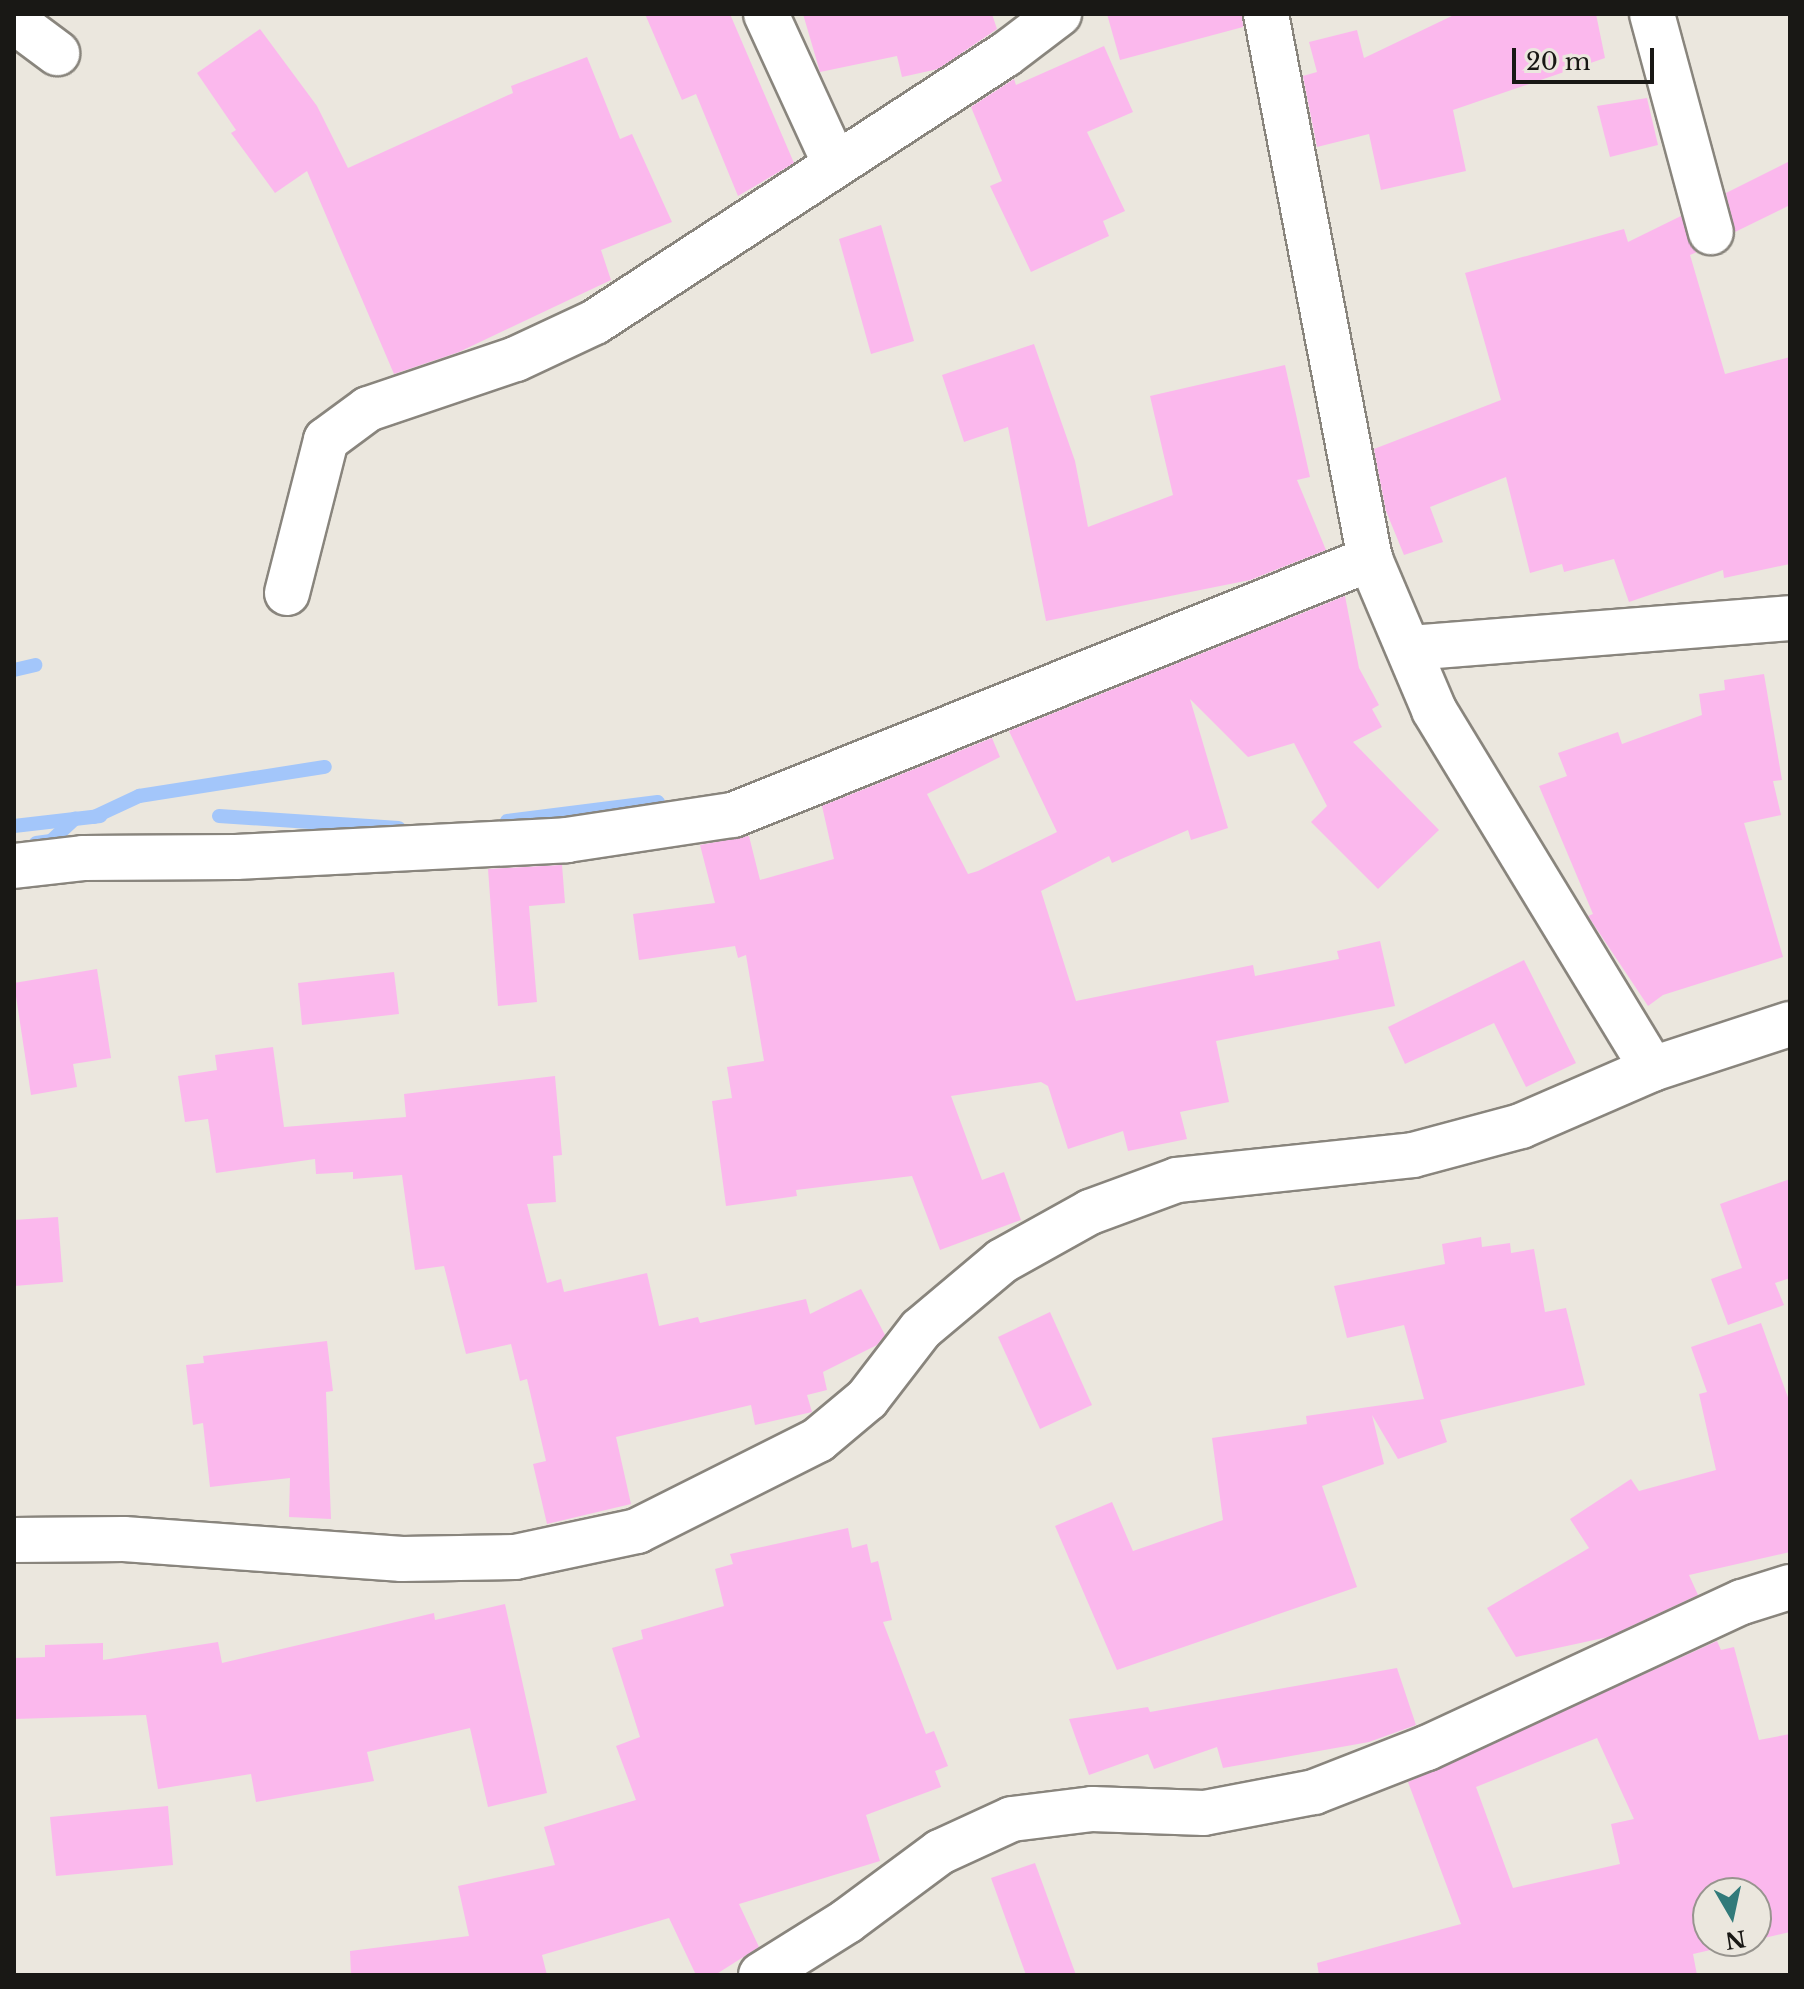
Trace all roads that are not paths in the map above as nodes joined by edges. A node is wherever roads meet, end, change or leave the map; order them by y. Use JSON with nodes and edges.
{"nodes":[{"id":1,"x":766,"y":14,"type":"edge"},
{"id":2,"x":1059,"y":14,"type":"edge"},
{"id":3,"x":1266,"y":14,"type":"edge"},
{"id":4,"x":1652,"y":14,"type":"edge"},
{"id":5,"x":14,"y":21,"type":"edge"},
{"id":6,"x":57,"y":53,"type":"dead end"},
{"id":7,"x":834,"y":162,"type":"junction"},
{"id":8,"x":1711,"y":232,"type":"dead end"},
{"id":9,"x":1370,"y":559,"type":"junction"},
{"id":10,"x":287,"y":593,"type":"dead end"},
{"id":11,"x":1790,"y":618,"type":"edge"},
{"id":12,"x":1410,"y":648,"type":"junction"},
{"id":13,"x":14,"y":866,"type":"edge"},
{"id":14,"x":1790,"y":1024,"type":"edge"},
{"id":15,"x":1652,"y":1069,"type":"junction"},
{"id":16,"x":14,"y":1540,"type":"edge"},
{"id":17,"x":1790,"y":1587,"type":"edge"},
{"id":18,"x":761,"y":1975,"type":"edge"}],
"edges":[{"from":1,"to":7,"type":"street"},
{"from":2,"to":7,"type":"street"},
{"from":3,"to":9,"type":"street"},
{"from":4,"to":8,"type":"street"},
{"from":5,"to":6,"type":"street"},
{"from":7,"to":10,"type":"street"},
{"from":9,"to":12,"type":"street"},
{"from":9,"to":13,"type":"street"},
{"from":11,"to":12,"type":"street"},
{"from":12,"to":15,"type":"street"},
{"from":14,"to":15,"type":"street"},
{"from":15,"to":16,"type":"street"},
{"from":17,"to":18,"type":"street"}]}
